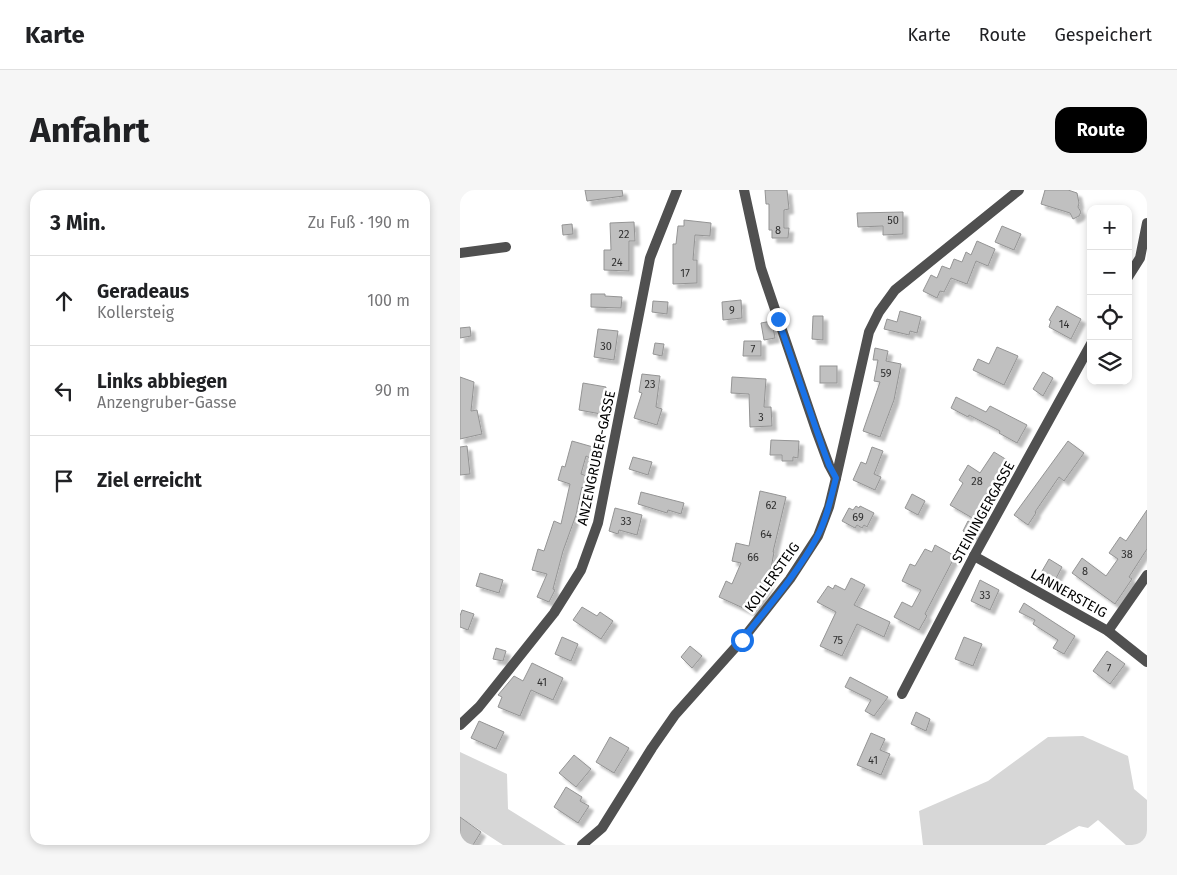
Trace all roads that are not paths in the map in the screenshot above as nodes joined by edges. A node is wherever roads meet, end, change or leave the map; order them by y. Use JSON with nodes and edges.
{"nodes":[{"id":1,"x":677,"y":190,"type":"edge"},
{"id":2,"x":744,"y":190,"type":"edge"},
{"id":3,"x":1019,"y":190,"type":"edge"},
{"id":4,"x":1147,"y":223,"type":"edge"},
{"id":5,"x":506,"y":247,"type":"dead end"},
{"id":6,"x":460,"y":252,"type":"edge"},
{"id":7,"x":1132,"y":271,"type":"edge"},
{"id":8,"x":1087,"y":351,"type":"edge"},
{"id":9,"x":836,"y":478,"type":"junction"},
{"id":10,"x":974,"y":556,"type":"junction"},
{"id":11,"x":1147,"y":575,"type":"edge"},
{"id":12,"x":1108,"y":631,"type":"junction"},
{"id":13,"x":1147,"y":662,"type":"edge"},
{"id":14,"x":902,"y":694,"type":"dead end"},
{"id":15,"x":460,"y":725,"type":"edge"},
{"id":16,"x":582,"y":845,"type":"edge"}],
"edges":[{"from":1,"to":15,"type":"street","name":"ANZENGRUBER-GASSE"},
{"from":2,"to":9,"type":"street"},
{"from":3,"to":9,"type":"street","name":"KOLLERSTEIG"},
{"from":4,"to":7,"type":"street"},
{"from":5,"to":6,"type":"street"},
{"from":8,"to":10,"type":"street","name":"STEININGERGASSE"},
{"from":9,"to":16,"type":"street","name":"KOLLERSTEIG"},
{"from":10,"to":12,"type":"street","name":"LANNERSTEIG"},
{"from":10,"to":14,"type":"street","name":"STEININGERGASSE"},
{"from":11,"to":12,"type":"street"},
{"from":12,"to":13,"type":"street","name":"LANNERSTEIG"}]}
